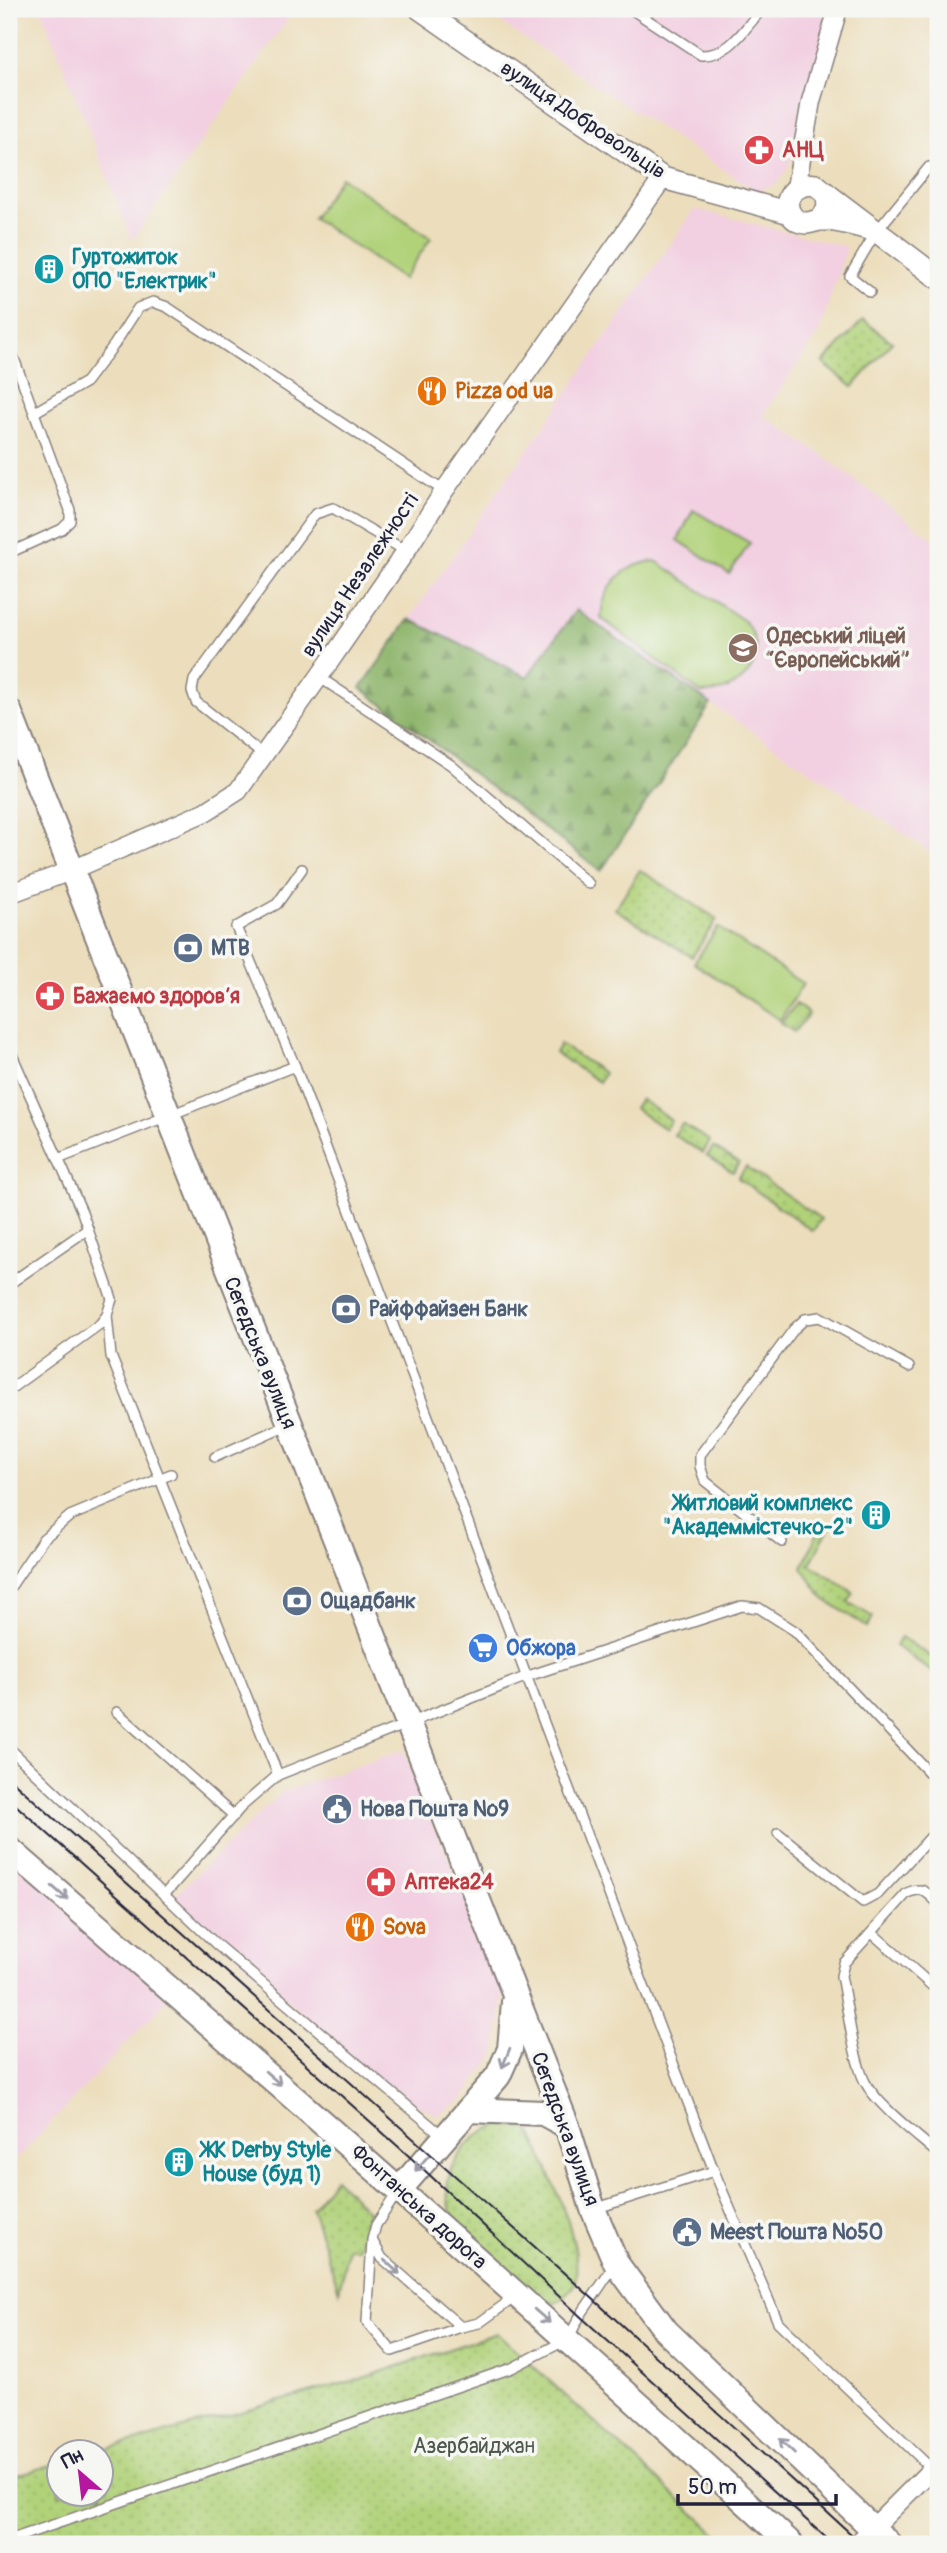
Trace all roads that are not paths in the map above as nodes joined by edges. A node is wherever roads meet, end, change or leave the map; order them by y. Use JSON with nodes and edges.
{"nodes":[{"id":1,"x":420,"y":9,"type":"edge"},
{"id":2,"x":631,"y":9,"type":"edge"},
{"id":3,"x":761,"y":9,"type":"edge"},
{"id":4,"x":838,"y":9,"type":"edge"},
{"id":5,"x":938,"y":175,"type":"edge"},
{"id":6,"x":663,"y":178,"type":"junction"},
{"id":7,"x":804,"y":194,"type":"junction"},
{"id":8,"x":821,"y":220,"type":"junction"},
{"id":9,"x":874,"y":231,"type":"junction"},
{"id":10,"x":938,"y":278,"type":"edge"},
{"id":11,"x":870,"y":292,"type":"dead end"},
{"id":12,"x":9,"y":345,"type":"edge"},
{"id":13,"x":35,"y":412,"type":"junction"},
{"id":14,"x":444,"y":491,"type":"junction"},
{"id":15,"x":406,"y":551,"type":"junction"},
{"id":16,"x":9,"y":554,"type":"edge"},
{"id":17,"x":319,"y":677,"type":"junction"},
{"id":18,"x":9,"y":711,"type":"edge"},
{"id":19,"x":262,"y":754,"type":"junction"},
{"id":20,"x":302,"y":869,"type":"dead end"},
{"id":21,"x":70,"y":871,"type":"junction"},
{"id":22,"x":589,"y":884,"type":"dead end"},
{"id":23,"x":9,"y":894,"type":"edge"},
{"id":24,"x":9,"y":1048,"type":"edge"},
{"id":25,"x":295,"y":1066,"type":"junction"},
{"id":26,"x":167,"y":1118,"type":"junction"},
{"id":27,"x":58,"y":1159,"type":"junction"},
{"id":28,"x":88,"y":1229,"type":"junction"},
{"id":29,"x":9,"y":1284,"type":"edge"},
{"id":30,"x":107,"y":1315,"type":"junction"},
{"id":31,"x":909,"y":1367,"type":"dead end"},
{"id":32,"x":9,"y":1390,"type":"edge"},
{"id":33,"x":289,"y":1425,"type":"junction"},
{"id":34,"x":215,"y":1457,"type":"dead end"},
{"id":35,"x":171,"y":1474,"type":"dead end"},
{"id":36,"x":160,"y":1478,"type":"junction"},
{"id":37,"x":782,"y":1542,"type":"dead end"},
{"id":38,"x":9,"y":1589,"type":"edge"},
{"id":39,"x":525,"y":1676,"type":"junction"},
{"id":40,"x":117,"y":1712,"type":"dead end"},
{"id":41,"x":406,"y":1722,"type":"junction"},
{"id":42,"x":9,"y":1748,"type":"edge"},
{"id":43,"x":278,"y":1775,"type":"junction"},
{"id":44,"x":938,"y":1782,"type":"edge"},
{"id":45,"x":234,"y":1816,"type":"junction"},
{"id":46,"x":938,"y":1829,"type":"edge"},
{"id":47,"x":778,"y":1833,"type":"dead end"},
{"id":48,"x":9,"y":1849,"type":"edge"},
{"id":49,"x":164,"y":1895,"type":"junction"},
{"id":50,"x":938,"y":1903,"type":"edge"},
{"id":51,"x":872,"y":1933,"type":"junction"},
{"id":52,"x":938,"y":1991,"type":"edge"},
{"id":53,"x":514,"y":1994,"type":"junction"},
{"id":54,"x":469,"y":2110,"type":"junction"},
{"id":55,"x":568,"y":2126,"type":"junction"},
{"id":56,"x":445,"y":2137,"type":"junction"},
{"id":57,"x":938,"y":2154,"type":"edge"},
{"id":58,"x":714,"y":2171,"type":"junction"},
{"id":59,"x":400,"y":2189,"type":"junction"},
{"id":60,"x":593,"y":2209,"type":"junction"},
{"id":61,"x":372,"y":2240,"type":"junction"},
{"id":62,"x":616,"y":2263,"type":"junction"},
{"id":63,"x":518,"y":2295,"type":"junction"},
{"id":64,"x":461,"y":2328,"type":"junction"},
{"id":65,"x":568,"y":2339,"type":"junction"},
{"id":66,"x":935,"y":2466,"type":"edge"},
{"id":67,"x":872,"y":2539,"type":"edge"},
{"id":68,"x":9,"y":2540,"type":"edge"},
{"id":69,"x":791,"y":2544,"type":"edge"}],
"edges":[{"from":1,"to":6,"type":"street","name":"вулиця Добровольців"},
{"from":2,"to":3,"type":"lane"},
{"from":4,"to":7,"type":"street"},
{"from":5,"to":9,"type":"lane"},
{"from":6,"to":7,"type":"street","name":"вулиця Добровольців"},
{"from":6,"to":14,"type":"street","name":"вулиця Незалежності"},
{"from":7,"to":8,"type":"street"},
{"from":7,"to":8,"type":"street","name":"вулиця Добровольців"},
{"from":7,"to":9,"type":"street","name":"вулиця Добровольців"},
{"from":8,"to":9,"type":"street","name":"вулиця Добровольців"},
{"from":9,"to":10,"type":"street","name":"вулиця Добровольців"},
{"from":9,"to":11,"type":"lane"},
{"from":12,"to":13,"type":"lane"},
{"from":13,"to":14,"type":"lane"},
{"from":13,"to":16,"type":"lane"},
{"from":14,"to":15,"type":"street","name":"вулиця Незалежності"},
{"from":15,"to":17,"type":"street","name":"вулиця Незалежності"},
{"from":15,"to":19,"type":"lane"},
{"from":17,"to":19,"type":"street","name":"вулиця Незалежності"},
{"from":17,"to":22,"type":"lane"},
{"from":18,"to":21,"type":"main road","name":"Сегедська вулиця"},
{"from":19,"to":21,"type":"street","name":"вулиця Незалежності"},
{"from":20,"to":25,"type":"lane"},
{"from":21,"to":23,"type":"street","name":"вулиця Незалежності"},
{"from":21,"to":26,"type":"main road","name":"Сегедська вулиця"},
{"from":24,"to":27,"type":"lane"},
{"from":25,"to":26,"type":"lane"},
{"from":25,"to":39,"type":"lane"},
{"from":26,"to":27,"type":"lane"},
{"from":26,"to":33,"type":"main road","name":"Сегедська вулиця"},
{"from":27,"to":28,"type":"lane"},
{"from":28,"to":29,"type":"lane"},
{"from":28,"to":30,"type":"lane"},
{"from":30,"to":32,"type":"lane"},
{"from":30,"to":36,"type":"lane"},
{"from":31,"to":37,"type":"lane"},
{"from":33,"to":34,"type":"lane"},
{"from":33,"to":41,"type":"main road","name":"Сегедська вулиця"},
{"from":35,"to":36,"type":"lane"},
{"from":36,"to":38,"type":"lane"},
{"from":36,"to":43,"type":"lane"},
{"from":39,"to":41,"type":"lane"},
{"from":39,"to":44,"type":"lane"},
{"from":39,"to":58,"type":"lane"},
{"from":40,"to":45,"type":"lane"},
{"from":41,"to":43,"type":"lane"},
{"from":41,"to":53,"type":"main road","name":"Сегедська вулиця"},
{"from":42,"to":49,"type":"lane"},
{"from":43,"to":45,"type":"lane"},
{"from":45,"to":49,"type":"lane"},
{"from":46,"to":47,"type":"lane"},
{"from":48,"to":59,"type":"main road","name":"Фонтанська дорога","one_way":true},
{"from":49,"to":56,"type":"lane"},
{"from":50,"to":51,"type":"lane"},
{"from":51,"to":52,"type":"lane"},
{"from":51,"to":57,"type":"lane"},
{"from":53,"to":54,"type":"main road","name":"Сегедська вулиця","one_way":true},
{"from":53,"to":55,"type":"main road","name":"Сегедська вулиця"},
{"from":54,"to":55,"type":"main road"},
{"from":54,"to":56,"type":"main road","name":"Сегедська вулиця"},
{"from":55,"to":60,"type":"main road","name":"Сегедська вулиця"},
{"from":56,"to":59,"type":"main road","name":"Сегедська вулиця","one_way":true},
{"from":58,"to":60,"type":"lane"},
{"from":58,"to":66,"type":"lane"},
{"from":59,"to":61,"type":"lane"},
{"from":59,"to":63,"type":"main road","name":"Фонтанська дорога"},
{"from":60,"to":62,"type":"main road","name":"Сегедська вулиця"},
{"from":61,"to":64,"type":"lane","one_way":true},
{"from":61,"to":64,"type":"lane"},
{"from":62,"to":65,"type":"lane"},
{"from":67,"to":62,"type":"main road","one_way":true},
{"from":63,"to":64,"type":"lane"},
{"from":63,"to":65,"type":"main road","name":"Фонтанська дорога","one_way":true},
{"from":65,"to":68,"type":"lane"},
{"from":65,"to":69,"type":"main road","name":"Фонтанська дорога"},
{"from":66,"to":67,"type":"street"}]}
